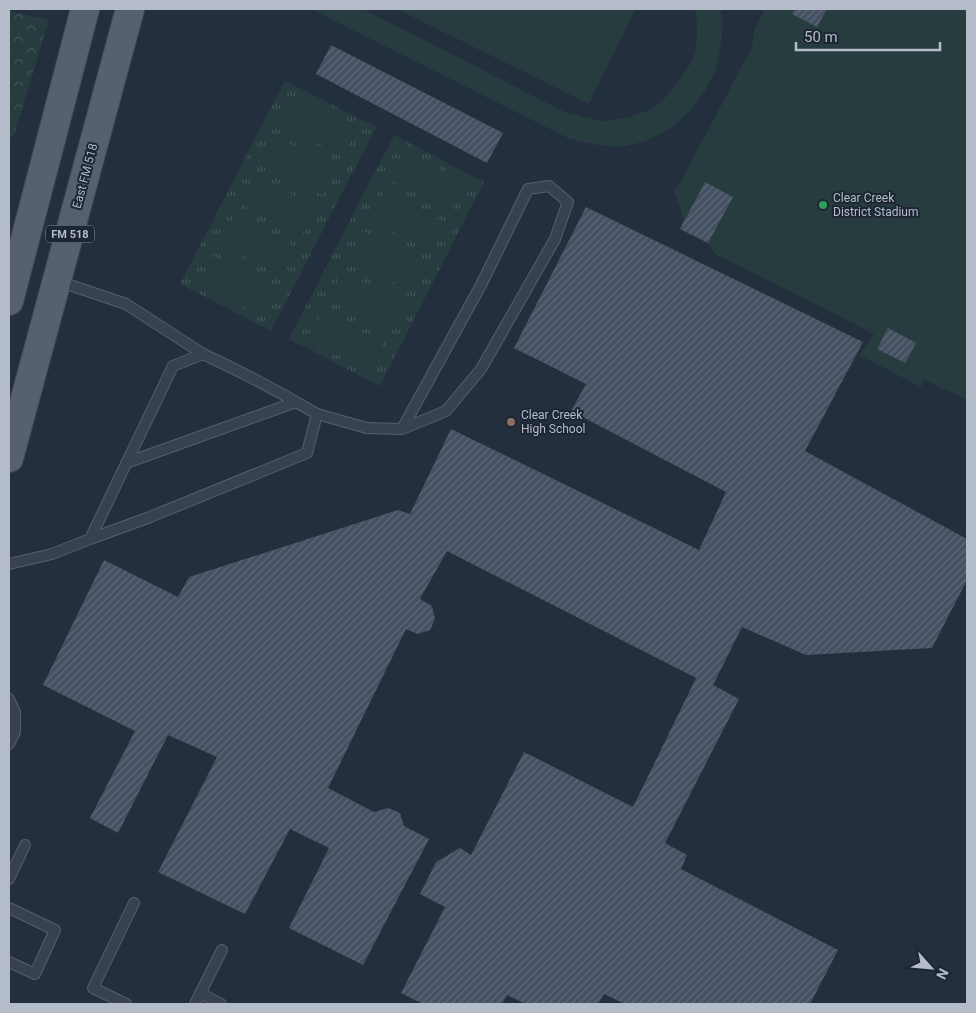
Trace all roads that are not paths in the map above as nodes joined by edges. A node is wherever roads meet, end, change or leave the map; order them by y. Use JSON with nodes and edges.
{"nodes":[{"id":1,"x":85,"y":9,"type":"edge"},
{"id":2,"x":130,"y":9,"type":"edge"},
{"id":3,"x":16,"y":275,"type":"junction"},
{"id":4,"x":57,"y":281,"type":"junction"},
{"id":5,"x":9,"y":302,"type":"edge"},
{"id":6,"x":203,"y":354,"type":"junction"},
{"id":7,"x":296,"y":402,"type":"junction"},
{"id":8,"x":316,"y":414,"type":"junction"},
{"id":9,"x":402,"y":428,"type":"junction"},
{"id":10,"x":9,"y":458,"type":"edge"},
{"id":11,"x":126,"y":463,"type":"junction"},
{"id":12,"x":90,"y":539,"type":"junction"},
{"id":13,"x":9,"y":564,"type":"edge"},
{"id":14,"x":9,"y":700,"type":"edge"},
{"id":15,"x":9,"y":744,"type":"edge"},
{"id":16,"x":25,"y":845,"type":"dead end"},
{"id":17,"x":9,"y":879,"type":"edge"},
{"id":18,"x":134,"y":903,"type":"dead end"},
{"id":19,"x":9,"y":908,"type":"edge"},
{"id":20,"x":222,"y":950,"type":"dead end"},
{"id":21,"x":9,"y":962,"type":"edge"},
{"id":22,"x":200,"y":994,"type":"junction"},
{"id":23,"x":126,"y":1004,"type":"edge"},
{"id":24,"x":194,"y":1004,"type":"edge"},
{"id":25,"x":221,"y":1004,"type":"edge"}],
"edges":[{"from":1,"to":3,"type":"main road","number":"FM 518"},
{"from":2,"to":4,"type":"main road","name":"East FM 518","number":"FM 518"},
{"from":3,"to":4,"type":"main road"},
{"from":3,"to":5,"type":"main road","number":"FM 518"},
{"from":4,"to":6,"type":"lane"},
{"from":4,"to":10,"type":"main road","name":"East FM 518","number":"FM 518"},
{"from":6,"to":7,"type":"lane"},
{"from":6,"to":11,"type":"lane"},
{"from":7,"to":8,"type":"lane"},
{"from":7,"to":11,"type":"lane"},
{"from":8,"to":9,"type":"lane"},
{"from":8,"to":12,"type":"lane"},
{"from":9,"to":9,"type":"lane"},
{"from":11,"to":12,"type":"lane"},
{"from":12,"to":13,"type":"lane"},
{"from":14,"to":15,"type":"lane"},
{"from":16,"to":17,"type":"lane"},
{"from":18,"to":23,"type":"lane"},
{"from":19,"to":21,"type":"lane"},
{"from":20,"to":22,"type":"lane"},
{"from":22,"to":24,"type":"lane"},
{"from":22,"to":25,"type":"lane"}]}
